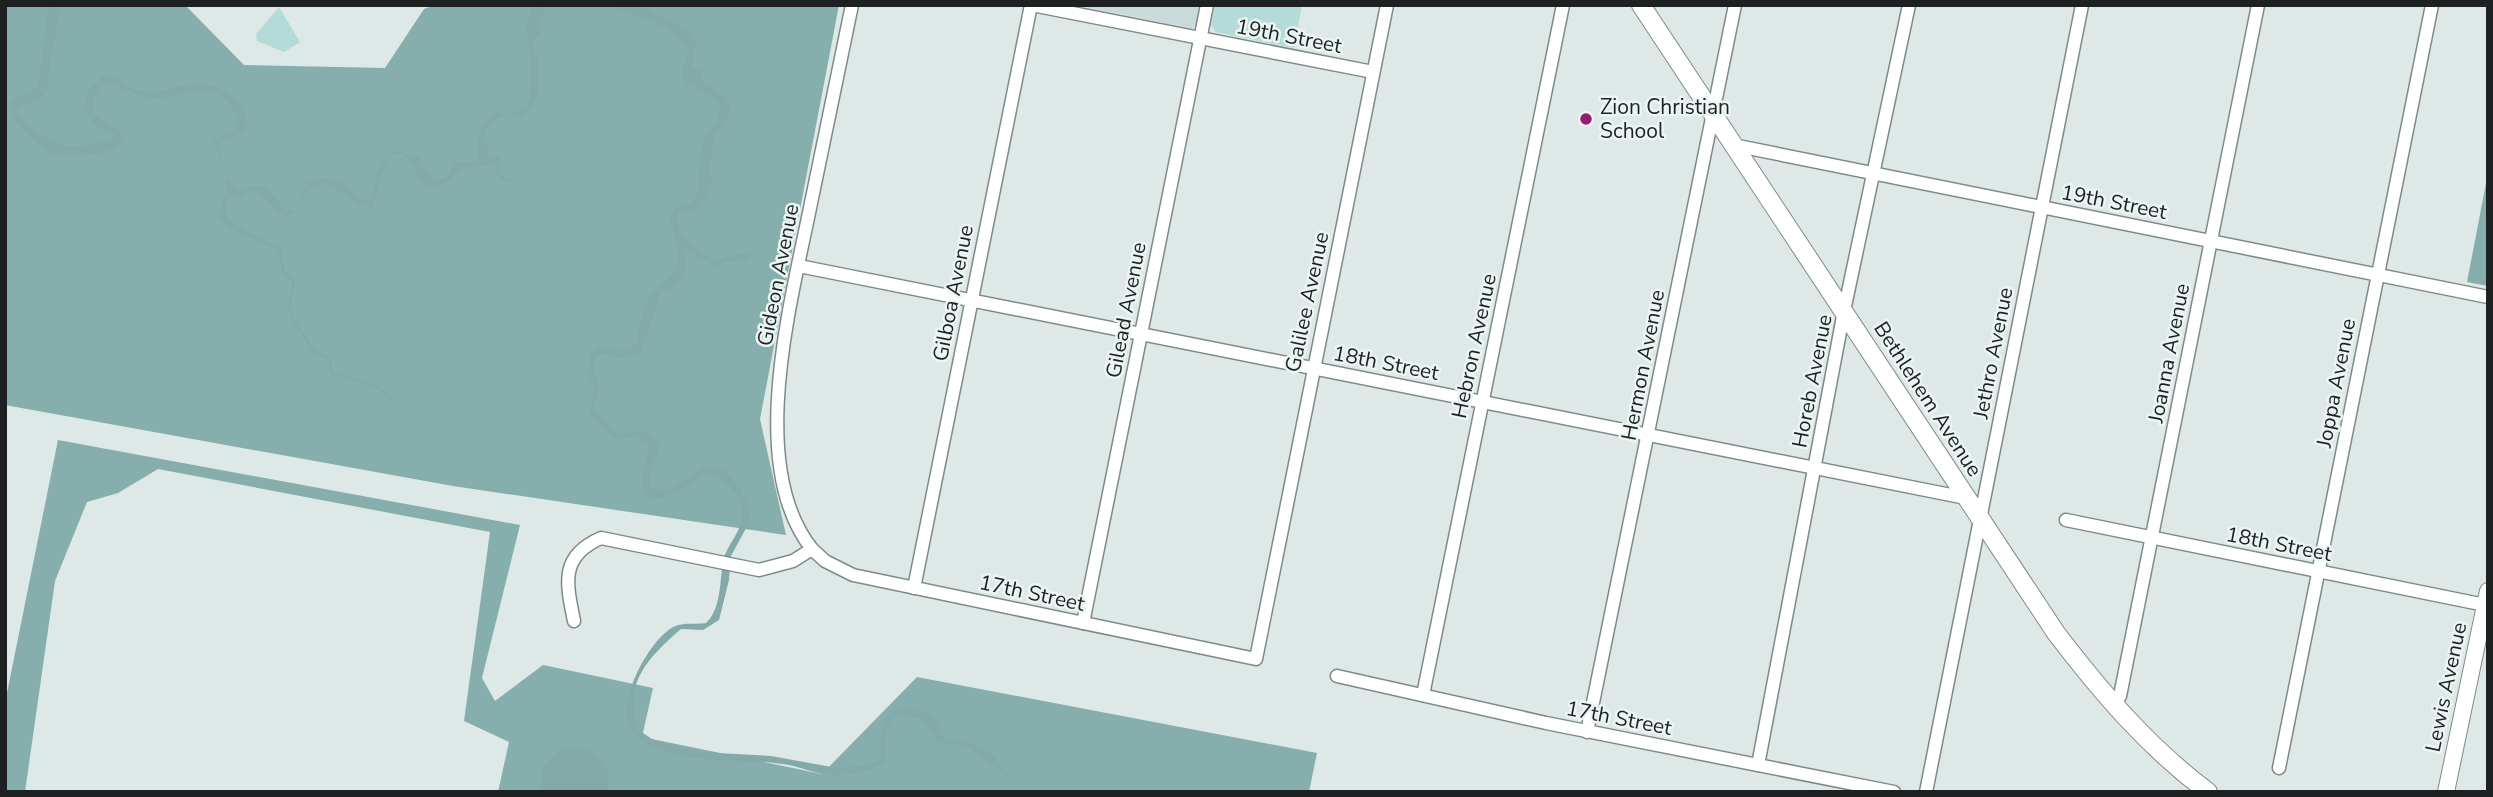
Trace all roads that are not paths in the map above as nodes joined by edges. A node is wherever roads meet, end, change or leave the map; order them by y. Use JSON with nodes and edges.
{"nodes":[{"id":1,"x":852,"y":5,"type":"edge"},
{"id":2,"x":1031,"y":5,"type":"edge"},
{"id":3,"x":1207,"y":5,"type":"edge"},
{"id":4,"x":1387,"y":5,"type":"edge"},
{"id":5,"x":1563,"y":5,"type":"edge"},
{"id":6,"x":1641,"y":5,"type":"edge"},
{"id":7,"x":1735,"y":5,"type":"edge"},
{"id":8,"x":1909,"y":5,"type":"edge"},
{"id":9,"x":2082,"y":5,"type":"edge"},
{"id":10,"x":2258,"y":5,"type":"edge"},
{"id":11,"x":2432,"y":5,"type":"edge"},
{"id":12,"x":1200,"y":38,"type":"junction"},
{"id":13,"x":1373,"y":72,"type":"junction"},
{"id":14,"x":1713,"y":113,"type":"junction"},
{"id":15,"x":1733,"y":145,"type":"junction"},
{"id":16,"x":1875,"y":171,"type":"junction"},
{"id":17,"x":2042,"y":207,"type":"junction"},
{"id":18,"x":2211,"y":241,"type":"junction"},
{"id":19,"x":799,"y":266,"type":"junction"},
{"id":20,"x":2377,"y":274,"type":"junction"},
{"id":21,"x":2488,"y":297,"type":"edge"},
{"id":22,"x":971,"y":301,"type":"junction"},
{"id":23,"x":1844,"y":311,"type":"junction"},
{"id":24,"x":1141,"y":334,"type":"junction"},
{"id":25,"x":1313,"y":368,"type":"junction"},
{"id":26,"x":1482,"y":402,"type":"junction"},
{"id":27,"x":1648,"y":435,"type":"junction"},
{"id":28,"x":1814,"y":468,"type":"junction"},
{"id":29,"x":1966,"y":498,"type":"junction"},
{"id":30,"x":1980,"y":519,"type":"junction"},
{"id":31,"x":2066,"y":520,"type":"dead end"},
{"id":32,"x":2152,"y":537,"type":"junction"},
{"id":33,"x":811,"y":549,"type":"junction"},
{"id":34,"x":2318,"y":571,"type":"junction"},
{"id":35,"x":914,"y":588,"type":"junction"},
{"id":36,"x":2486,"y":598,"type":"edge"},
{"id":37,"x":1265,"y":607,"type":"joint"},
{"id":38,"x":574,"y":621,"type":"dead end"},
{"id":39,"x":1083,"y":623,"type":"junction"},
{"id":40,"x":1337,"y":676,"type":"dead end"},
{"id":41,"x":1423,"y":695,"type":"junction"},
{"id":42,"x":2113,"y":706,"type":"junction"},
{"id":43,"x":1587,"y":732,"type":"junction"},
{"id":44,"x":1758,"y":765,"type":"junction"},
{"id":45,"x":2279,"y":768,"type":"dead end"},
{"id":46,"x":1894,"y":792,"type":"edge"},
{"id":47,"x":1926,"y":792,"type":"edge"},
{"id":48,"x":2208,"y":792,"type":"edge"},
{"id":49,"x":2446,"y":792,"type":"edge"}],
"edges":[{"from":1,"to":19,"type":"street","name":"Gideon Avenue"},
{"from":2,"to":12,"type":"street","name":"19th Street"},
{"from":2,"to":22,"type":"street","name":"Gilboa Avenue"},
{"from":3,"to":12,"type":"street","name":"Gilead Avenue"},
{"from":4,"to":13,"type":"street","name":"Galilee Avenue"},
{"from":5,"to":26,"type":"street","name":"Hebron Avenue"},
{"from":6,"to":14,"type":"main road","name":"Bethlehem Avenue"},
{"from":7,"to":14,"type":"street","name":"Hermon Avenue"},
{"from":8,"to":16,"type":"street","name":"Horeb Avenue"},
{"from":9,"to":17,"type":"street","name":"Jethro Avenue"},
{"from":10,"to":18,"type":"street","name":"Joanna Avenue"},
{"from":11,"to":20,"type":"street","name":"Joppa Avenue"},
{"from":12,"to":13,"type":"street","name":"19th Street"},
{"from":12,"to":24,"type":"street","name":"Gilead Avenue"},
{"from":13,"to":25,"type":"street","name":"Galilee Avenue"},
{"from":14,"to":15,"type":"main road","name":"Bethlehem Avenue"},
{"from":14,"to":27,"type":"street","name":"Hermon Avenue"},
{"from":15,"to":16,"type":"street","name":"19th Street"},
{"from":15,"to":23,"type":"main road","name":"Bethlehem Avenue"},
{"from":16,"to":17,"type":"street","name":"19th Street"},
{"from":16,"to":23,"type":"street","name":"Horeb Avenue"},
{"from":17,"to":18,"type":"street","name":"19th Street"},
{"from":17,"to":30,"type":"street","name":"Jethro Avenue"},
{"from":18,"to":20,"type":"street","name":"19th Street"},
{"from":18,"to":32,"type":"street","name":"Joanna Avenue"},
{"from":19,"to":22,"type":"street","name":"18th Street"},
{"from":19,"to":33,"type":"street","name":"Gideon Avenue"},
{"from":20,"to":21,"type":"street","name":"19th Street"},
{"from":20,"to":34,"type":"street","name":"Joppa Avenue"},
{"from":22,"to":24,"type":"street","name":"18th Street"},
{"from":22,"to":35,"type":"street","name":"Gilboa Avenue"},
{"from":23,"to":28,"type":"street","name":"Horeb Avenue"},
{"from":23,"to":29,"type":"main road","name":"Bethlehem Avenue"},
{"from":24,"to":25,"type":"street","name":"18th Street"},
{"from":24,"to":39,"type":"street","name":"Gilead Avenue"},
{"from":25,"to":26,"type":"street","name":"18th Street"},
{"from":25,"to":37,"type":"street","name":"Galilee Avenue"},
{"from":26,"to":27,"type":"street","name":"18th Street"},
{"from":26,"to":41,"type":"street","name":"Hebron Avenue"},
{"from":27,"to":28,"type":"street","name":"18th Street"},
{"from":27,"to":43,"type":"street","name":"Hermon Avenue"},
{"from":28,"to":29,"type":"street","name":"18th Street"},
{"from":28,"to":44,"type":"street","name":"Horeb Avenue"},
{"from":29,"to":30,"type":"main road","name":"Bethlehem Avenue"},
{"from":30,"to":42,"type":"main road","name":"Bethlehem Avenue"},
{"from":30,"to":47,"type":"street","name":"Jethro Avenue"},
{"from":31,"to":32,"type":"street","name":"18th Street"},
{"from":32,"to":34,"type":"street","name":"18th Street"},
{"from":32,"to":42,"type":"street","name":"Joanna Avenue"},
{"from":33,"to":35,"type":"street","name":"17th Street"},
{"from":33,"to":38,"type":"street"},
{"from":34,"to":36,"type":"street","name":"18th Street"},
{"from":34,"to":45,"type":"street","name":"Joppa Avenue"},
{"from":35,"to":39,"type":"street","name":"17th Street"},
{"from":36,"to":49,"type":"main road","name":"Lewis Avenue"},
{"from":37,"to":39,"type":"street","name":"17th Street"},
{"from":40,"to":41,"type":"street","name":"17th Street"},
{"from":41,"to":43,"type":"street","name":"17th Street"},
{"from":42,"to":48,"type":"main road","name":"Bethlehem Avenue"},
{"from":43,"to":44,"type":"street","name":"17th Street"},
{"from":44,"to":46,"type":"street","name":"17th Street"}]}
